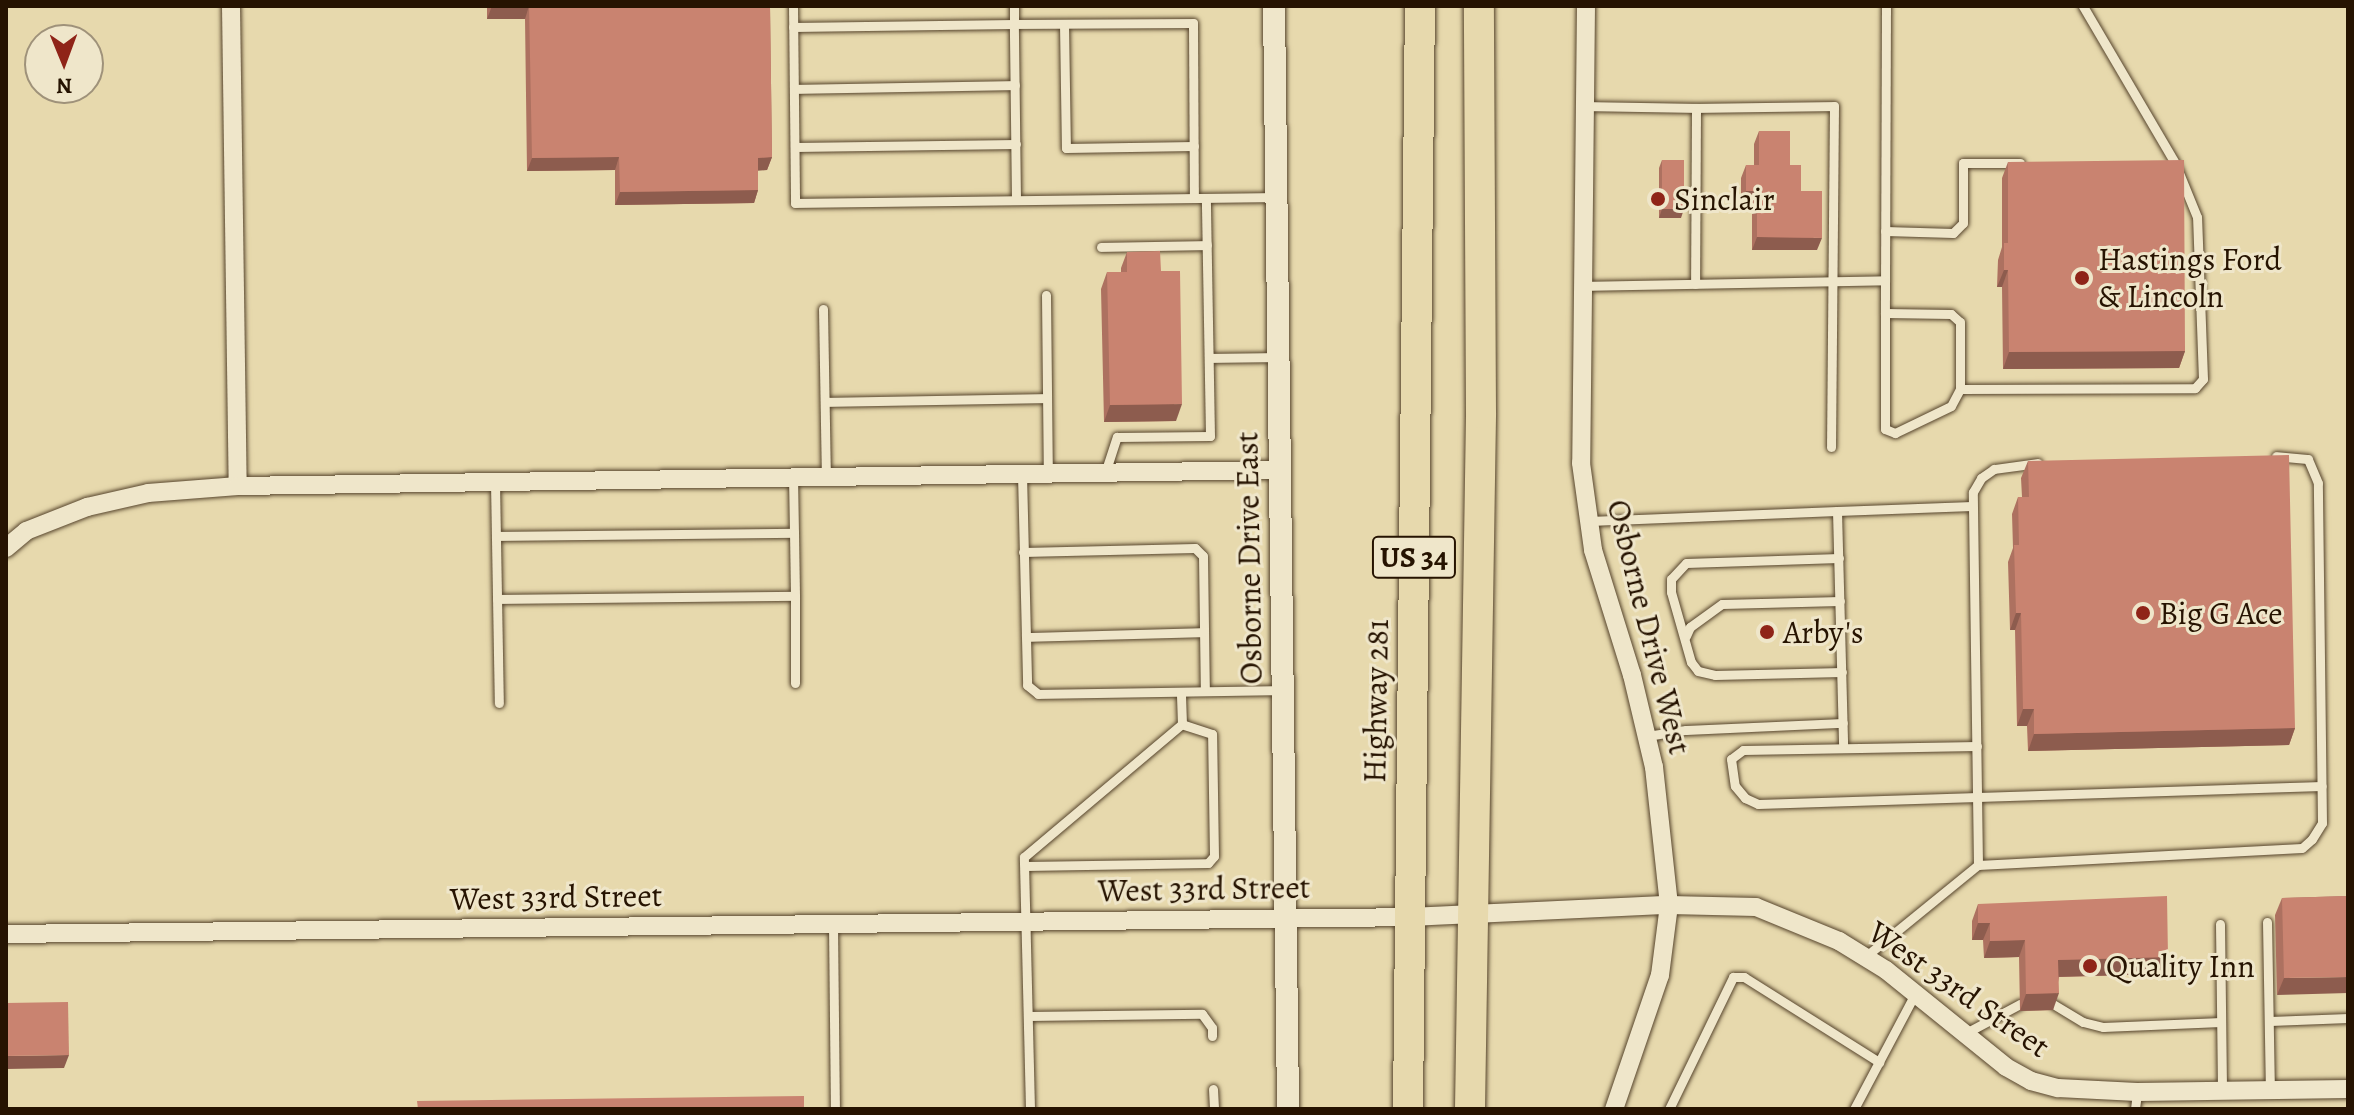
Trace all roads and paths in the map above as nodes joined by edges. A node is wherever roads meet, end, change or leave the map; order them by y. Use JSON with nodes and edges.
{"nodes":[{"id":1,"x":231,"y":6,"type":"edge"},
{"id":2,"x":793,"y":6,"type":"edge"},
{"id":3,"x":1014,"y":6,"type":"edge"},
{"id":4,"x":1274,"y":6,"type":"edge"},
{"id":5,"x":1420,"y":6,"type":"edge"},
{"id":6,"x":1479,"y":6,"type":"edge"},
{"id":7,"x":1586,"y":6,"type":"edge"},
{"id":8,"x":1886,"y":6,"type":"edge"},
{"id":9,"x":2083,"y":6,"type":"edge"},
{"id":10,"x":1014,"y":24,"type":"junction"},
{"id":11,"x":1064,"y":24,"type":"junction"},
{"id":12,"x":793,"y":27,"type":"junction"},
{"id":13,"x":1015,"y":85,"type":"junction"},
{"id":14,"x":794,"y":89,"type":"junction"},
{"id":15,"x":1585,"y":106,"type":"junction"},
{"id":16,"x":1696,"y":108,"type":"junction"},
{"id":17,"x":1016,"y":144,"type":"junction"},
{"id":18,"x":1194,"y":146,"type":"junction"},
{"id":19,"x":795,"y":147,"type":"junction"},
{"id":20,"x":2032,"y":163,"type":"edge"},
{"id":21,"x":2160,"y":163,"type":"edge"},
{"id":22,"x":2175,"y":163,"type":"junction"},
{"id":23,"x":1276,"y":197,"type":"junction"},
{"id":24,"x":1194,"y":198,"type":"junction"},
{"id":25,"x":1206,"y":198,"type":"junction"},
{"id":26,"x":1016,"y":200,"type":"junction"},
{"id":27,"x":1885,"y":231,"type":"junction"},
{"id":28,"x":1207,"y":245,"type":"junction"},
{"id":29,"x":1101,"y":247,"type":"dead end"},
{"id":30,"x":1884,"y":280,"type":"junction"},
{"id":31,"x":1831,"y":281,"type":"junction"},
{"id":32,"x":1695,"y":284,"type":"junction"},
{"id":33,"x":1583,"y":286,"type":"junction"},
{"id":34,"x":1046,"y":295,"type":"dead end"},
{"id":35,"x":823,"y":309,"type":"dead end"},
{"id":36,"x":1885,"y":313,"type":"junction"},
{"id":37,"x":1278,"y":357,"type":"junction"},
{"id":38,"x":1209,"y":358,"type":"junction"},
{"id":39,"x":1960,"y":389,"type":"junction"},
{"id":40,"x":1047,"y":398,"type":"junction"},
{"id":41,"x":825,"y":402,"type":"junction"},
{"id":42,"x":1831,"y":447,"type":"dead end"},
{"id":43,"x":2263,"y":457,"type":"edge"},
{"id":44,"x":2045,"y":463,"type":"edge"},
{"id":45,"x":1280,"y":470,"type":"junction"},
{"id":46,"x":1105,"y":473,"type":"junction"},
{"id":47,"x":1022,"y":474,"type":"junction"},
{"id":48,"x":1048,"y":474,"type":"junction"},
{"id":49,"x":793,"y":477,"type":"junction"},
{"id":50,"x":826,"y":477,"type":"junction"},
{"id":51,"x":495,"y":482,"type":"junction"},
{"id":52,"x":238,"y":486,"type":"junction"},
{"id":53,"x":1972,"y":506,"type":"junction"},
{"id":54,"x":1837,"y":511,"type":"junction"},
{"id":55,"x":1589,"y":521,"type":"junction"},
{"id":56,"x":794,"y":533,"type":"junction"},
{"id":57,"x":496,"y":536,"type":"junction"},
{"id":58,"x":6,"y":548,"type":"edge"},
{"id":59,"x":1023,"y":552,"type":"junction"},
{"id":60,"x":1839,"y":558,"type":"junction"},
{"id":61,"x":795,"y":596,"type":"junction"},
{"id":62,"x":497,"y":599,"type":"junction"},
{"id":63,"x":1840,"y":601,"type":"junction"},
{"id":64,"x":1204,"y":632,"type":"junction"},
{"id":65,"x":1686,"y":636,"type":"junction"},
{"id":66,"x":1026,"y":637,"type":"junction"},
{"id":67,"x":1842,"y":672,"type":"junction"},
{"id":68,"x":795,"y":683,"type":"dead end"},
{"id":69,"x":1283,"y":690,"type":"junction"},
{"id":70,"x":1205,"y":691,"type":"junction"},
{"id":71,"x":1181,"y":692,"type":"junction"},
{"id":72,"x":499,"y":703,"type":"dead end"},
{"id":73,"x":1843,"y":723,"type":"junction"},
{"id":74,"x":1182,"y":724,"type":"junction"},
{"id":75,"x":1647,"y":736,"type":"junction"},
{"id":76,"x":1977,"y":746,"type":"junction"},
{"id":77,"x":1843,"y":747,"type":"junction"},
{"id":78,"x":2322,"y":786,"type":"junction"},
{"id":79,"x":1977,"y":797,"type":"junction"},
{"id":80,"x":1978,"y":865,"type":"junction"},
{"id":81,"x":1025,"y":866,"type":"junction"},
{"id":82,"x":1669,"y":905,"type":"junction"},
{"id":83,"x":1472,"y":914,"type":"junction"},
{"id":84,"x":1410,"y":917,"type":"junction"},
{"id":85,"x":1286,"y":918,"type":"junction"},
{"id":86,"x":1026,"y":921,"type":"junction"},
{"id":87,"x":2267,"y":922,"type":"dead end"},
{"id":88,"x":833,"y":924,"type":"junction"},
{"id":89,"x":2220,"y":924,"type":"dead end"},
{"id":90,"x":6,"y":934,"type":"edge"},
{"id":91,"x":1865,"y":957,"type":"junction"},
{"id":92,"x":1915,"y":994,"type":"junction"},
{"id":93,"x":2020,"y":1004,"type":"dead end"},
{"id":94,"x":2053,"y":1004,"type":"edge"},
{"id":95,"x":1028,"y":1016,"type":"junction"},
{"id":96,"x":2348,"y":1018,"type":"edge"},
{"id":97,"x":2270,"y":1021,"type":"junction"},
{"id":98,"x":2221,"y":1022,"type":"junction"},
{"id":99,"x":1964,"y":1034,"type":"junction"},
{"id":100,"x":1212,"y":1036,"type":"dead end"},
{"id":101,"x":1879,"y":1062,"type":"junction"},
{"id":102,"x":1213,"y":1089,"type":"dead end"},
{"id":103,"x":2348,"y":1089,"type":"edge"},
{"id":104,"x":2270,"y":1090,"type":"junction"},
{"id":105,"x":2222,"y":1091,"type":"junction"},
{"id":106,"x":2136,"y":1101,"type":"edge"},
{"id":107,"x":835,"y":1109,"type":"edge"},
{"id":108,"x":1030,"y":1109,"type":"edge"},
{"id":109,"x":1214,"y":1109,"type":"edge"},
{"id":110,"x":1288,"y":1109,"type":"edge"},
{"id":111,"x":1408,"y":1109,"type":"edge"},
{"id":112,"x":1470,"y":1109,"type":"edge"},
{"id":113,"x":1614,"y":1109,"type":"edge"},
{"id":114,"x":1669,"y":1109,"type":"edge"},
{"id":115,"x":1854,"y":1109,"type":"edge"}],
"edges":[{"from":1,"to":52,"type":"street"},
{"from":2,"to":12,"type":"lane"},
{"from":3,"to":10,"type":"lane"},
{"from":4,"to":23,"type":"street","name":"Osborne Drive East"},
{"from":5,"to":84,"type":"highway","name":"Highway 281","number":"US 34"},
{"from":6,"to":83,"type":"highway","number":"US 34"},
{"from":7,"to":15,"type":"street","name":"Osborne Drive West"},
{"from":8,"to":27,"type":"lane"},
{"from":9,"to":22,"type":"lane"},
{"from":10,"to":11,"type":"lane"},
{"from":10,"to":12,"type":"lane"},
{"from":10,"to":13,"type":"lane"},
{"from":11,"to":18,"type":"lane"},
{"from":11,"to":18,"type":"lane"},
{"from":12,"to":14,"type":"lane"},
{"from":13,"to":14,"type":"lane"},
{"from":13,"to":17,"type":"lane"},
{"from":14,"to":19,"type":"lane"},
{"from":15,"to":16,"type":"lane"},
{"from":15,"to":33,"type":"street","name":"Osborne Drive West"},
{"from":16,"to":31,"type":"lane"},
{"from":16,"to":32,"type":"lane"},
{"from":17,"to":19,"type":"lane"},
{"from":17,"to":26,"type":"lane"},
{"from":18,"to":24,"type":"lane"},
{"from":19,"to":26,"type":"lane"},
{"from":20,"to":27,"type":"lane"},
{"from":21,"to":22,"type":"lane"},
{"from":22,"to":39,"type":"lane"},
{"from":23,"to":25,"type":"lane"},
{"from":23,"to":37,"type":"street","name":"Osborne Drive East"},
{"from":24,"to":25,"type":"lane"},
{"from":24,"to":26,"type":"lane"},
{"from":25,"to":28,"type":"lane"},
{"from":27,"to":30,"type":"lane"},
{"from":28,"to":29,"type":"lane"},
{"from":28,"to":38,"type":"lane"},
{"from":30,"to":31,"type":"lane"},
{"from":30,"to":36,"type":"lane"},
{"from":31,"to":32,"type":"lane"},
{"from":31,"to":42,"type":"lane"},
{"from":32,"to":33,"type":"lane"},
{"from":33,"to":55,"type":"street","name":"Osborne Drive West"},
{"from":34,"to":40,"type":"lane"},
{"from":35,"to":41,"type":"lane"},
{"from":36,"to":39,"type":"lane"},
{"from":36,"to":39,"type":"lane"},
{"from":37,"to":38,"type":"lane"},
{"from":37,"to":45,"type":"street","name":"Osborne Drive East"},
{"from":38,"to":46,"type":"lane"},
{"from":40,"to":41,"type":"lane"},
{"from":40,"to":48,"type":"lane"},
{"from":41,"to":50,"type":"lane"},
{"from":43,"to":78,"type":"lane"},
{"from":44,"to":53,"type":"lane"},
{"from":45,"to":46,"type":"street"},
{"from":45,"to":69,"type":"street","name":"Osborne Drive East"},
{"from":46,"to":48,"type":"street"},
{"from":47,"to":48,"type":"street"},
{"from":47,"to":50,"type":"street"},
{"from":47,"to":59,"type":"lane"},
{"from":49,"to":50,"type":"street"},
{"from":49,"to":51,"type":"street"},
{"from":49,"to":56,"type":"lane"},
{"from":51,"to":52,"type":"street"},
{"from":51,"to":57,"type":"lane"},
{"from":52,"to":58,"type":"street"},
{"from":53,"to":54,"type":"lane"},
{"from":53,"to":76,"type":"lane"},
{"from":54,"to":55,"type":"lane"},
{"from":54,"to":60,"type":"lane"},
{"from":55,"to":75,"type":"street","name":"Osborne Drive West"},
{"from":56,"to":57,"type":"lane"},
{"from":56,"to":61,"type":"lane"},
{"from":57,"to":62,"type":"lane"},
{"from":59,"to":64,"type":"lane"},
{"from":59,"to":66,"type":"lane"},
{"from":60,"to":63,"type":"lane"},
{"from":60,"to":65,"type":"lane"},
{"from":61,"to":62,"type":"lane"},
{"from":61,"to":68,"type":"lane"},
{"from":62,"to":72,"type":"lane"},
{"from":63,"to":65,"type":"lane"},
{"from":63,"to":67,"type":"lane"},
{"from":64,"to":66,"type":"lane"},
{"from":64,"to":70,"type":"lane"},
{"from":65,"to":67,"type":"lane"},
{"from":66,"to":71,"type":"lane"},
{"from":67,"to":73,"type":"lane"},
{"from":69,"to":70,"type":"lane"},
{"from":69,"to":85,"type":"street","name":"Osborne Drive East"},
{"from":70,"to":71,"type":"lane"},
{"from":71,"to":74,"type":"lane"},
{"from":73,"to":75,"type":"lane"},
{"from":73,"to":77,"type":"lane"},
{"from":74,"to":81,"type":"lane"},
{"from":74,"to":81,"type":"lane"},
{"from":75,"to":82,"type":"street","name":"Osborne Drive West"},
{"from":76,"to":77,"type":"lane"},
{"from":76,"to":79,"type":"lane"},
{"from":77,"to":79,"type":"lane"},
{"from":78,"to":79,"type":"lane"},
{"from":78,"to":80,"type":"lane"},
{"from":79,"to":80,"type":"lane"},
{"from":80,"to":91,"type":"lane"},
{"from":81,"to":86,"type":"lane"},
{"from":82,"to":83,"type":"street","name":"West 33rd Street"},
{"from":82,"to":91,"type":"street","name":"West 33rd Street"},
{"from":82,"to":113,"type":"street","name":"Osborne Drive West"},
{"from":83,"to":84,"type":"street","name":"West 33rd Street"},
{"from":83,"to":112,"type":"highway","number":"US 34"},
{"from":84,"to":85,"type":"street","name":"West 33rd Street"},
{"from":84,"to":111,"type":"highway","name":"Highway 281","number":"US 34"},
{"from":85,"to":86,"type":"street","name":"West 33rd Street"},
{"from":85,"to":110,"type":"street","name":"Osborne Drive East"},
{"from":86,"to":88,"type":"street","name":"West 33rd Street"},
{"from":86,"to":95,"type":"lane"},
{"from":87,"to":97,"type":"lane"},
{"from":88,"to":90,"type":"street","name":"West 33rd Street"},
{"from":88,"to":107,"type":"lane"},
{"from":89,"to":98,"type":"lane"},
{"from":91,"to":92,"type":"street","name":"West 33rd Street"},
{"from":92,"to":99,"type":"street","name":"West 33rd Street"},
{"from":92,"to":101,"type":"lane"},
{"from":93,"to":99,"type":"lane"},
{"from":94,"to":98,"type":"lane"},
{"from":95,"to":100,"type":"lane"},
{"from":95,"to":108,"type":"lane"},
{"from":96,"to":97,"type":"lane"},
{"from":97,"to":104,"type":"lane"},
{"from":98,"to":105,"type":"lane"},
{"from":99,"to":106,"type":"street","name":"West 33rd Street"},
{"from":101,"to":114,"type":"lane"},
{"from":101,"to":115,"type":"lane"},
{"from":102,"to":109,"type":"lane"},
{"from":103,"to":104,"type":"street","name":"West 33rd Street"},
{"from":104,"to":105,"type":"street","name":"West 33rd Street"},
{"from":105,"to":106,"type":"street","name":"West 33rd Street"}]}
